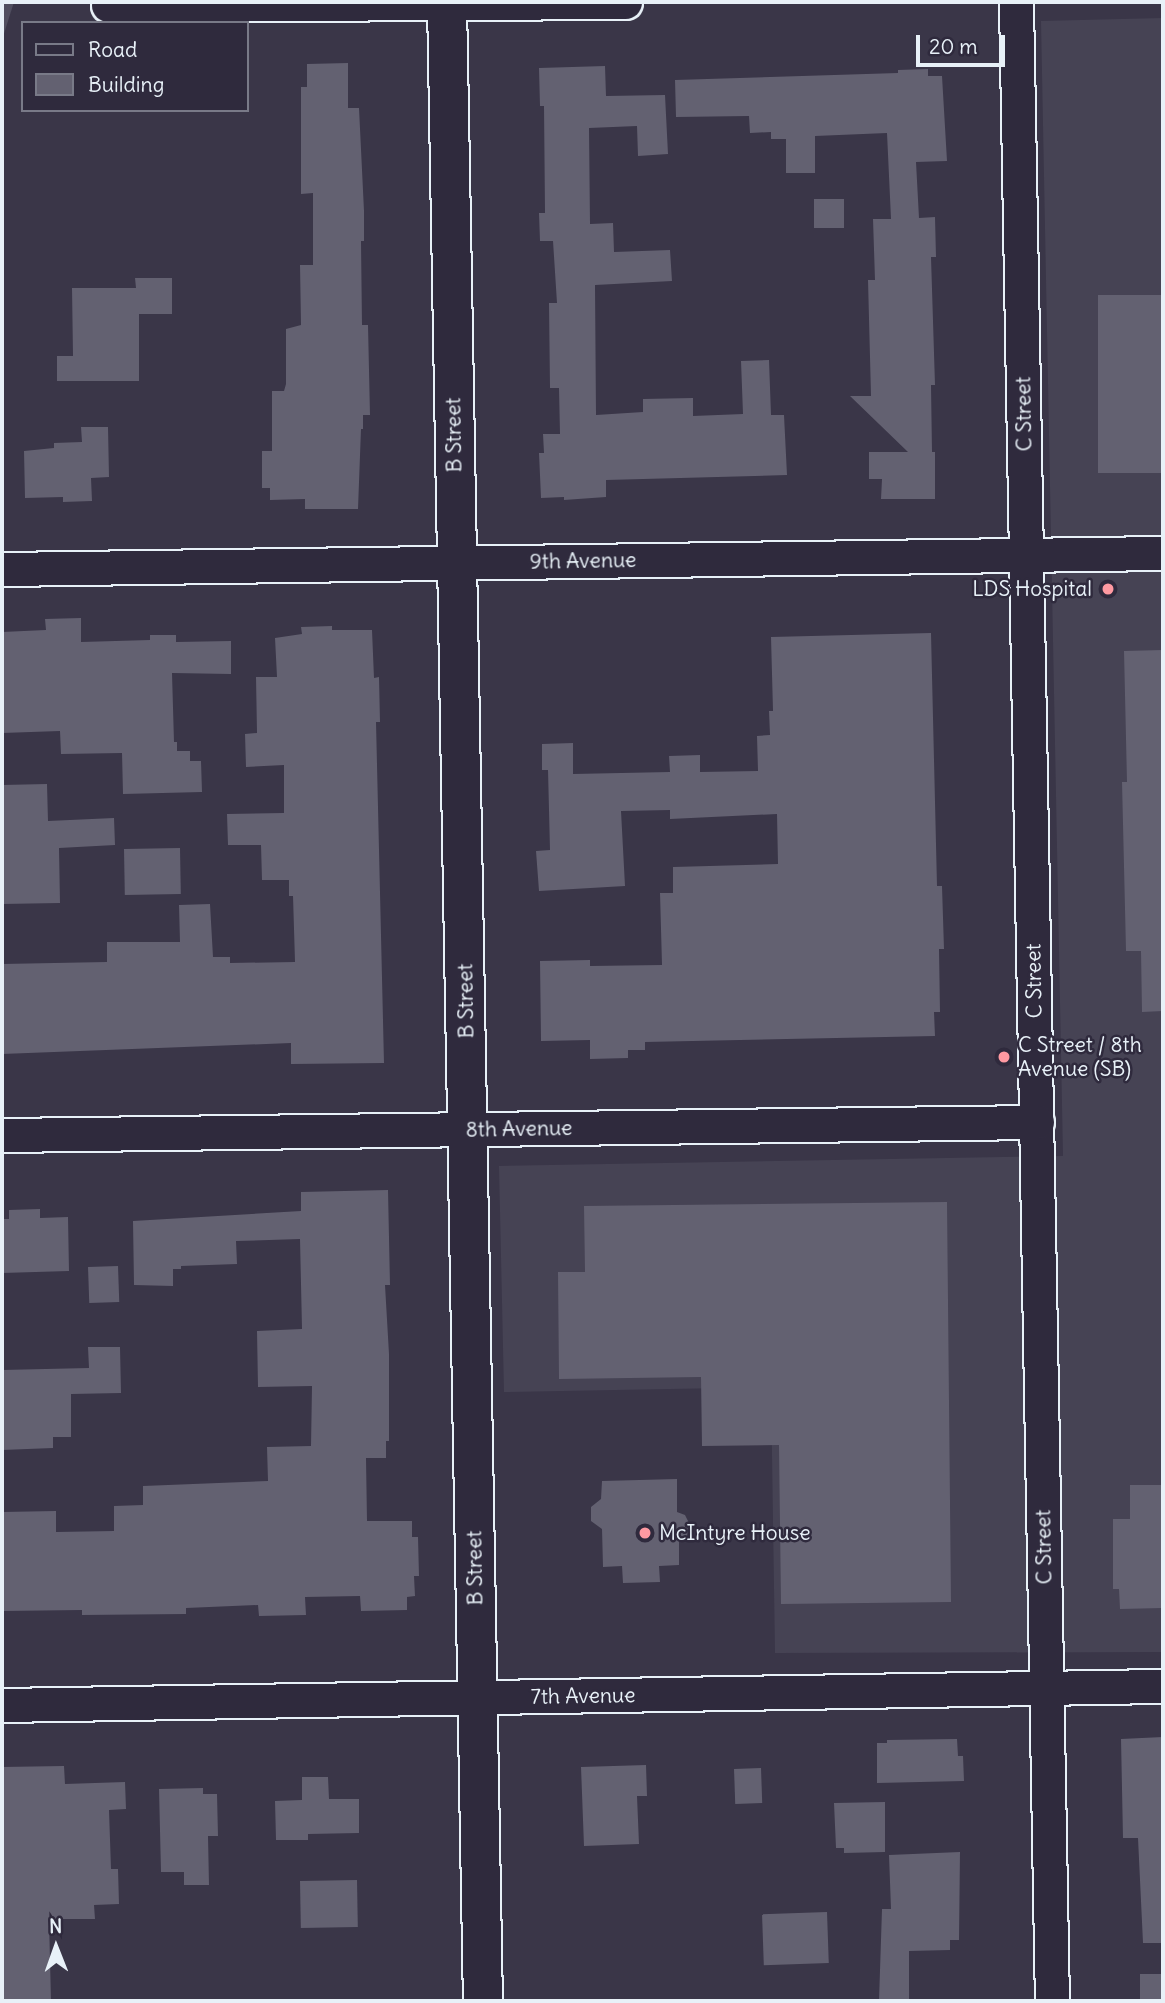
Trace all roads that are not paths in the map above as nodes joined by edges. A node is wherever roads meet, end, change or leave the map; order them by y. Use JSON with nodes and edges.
{"nodes":[{"id":1,"x":447,"y":2,"type":"edge"},
{"id":2,"x":625,"y":2,"type":"edge"},
{"id":3,"x":1016,"y":2,"type":"edge"},
{"id":4,"x":108,"y":5,"type":"dead end"},
{"id":5,"x":1163,"y":552,"type":"edge"},
{"id":6,"x":1026,"y":554,"type":"junction"},
{"id":7,"x":456,"y":564,"type":"junction"},
{"id":8,"x":2,"y":569,"type":"edge"},
{"id":9,"x":1037,"y":1122,"type":"junction"},
{"id":10,"x":469,"y":1129,"type":"junction"},
{"id":11,"x":2,"y":1135,"type":"edge"},
{"id":12,"x":1163,"y":1686,"type":"edge"},
{"id":13,"x":1046,"y":1687,"type":"junction"},
{"id":14,"x":477,"y":1699,"type":"junction"},
{"id":15,"x":2,"y":1705,"type":"edge"},
{"id":16,"x":483,"y":2001,"type":"edge"},
{"id":17,"x":1052,"y":2001,"type":"edge"}],
"edges":[{"from":1,"to":2,"type":"street"},
{"from":1,"to":4,"type":"street"},
{"from":1,"to":7,"type":"street","name":"B Street"},
{"from":3,"to":6,"type":"street","name":"C Street"},
{"from":5,"to":6,"type":"street","name":"9th Avenue"},
{"from":6,"to":7,"type":"street","name":"9th Avenue"},
{"from":6,"to":9,"type":"street","name":"C Street"},
{"from":7,"to":8,"type":"street","name":"9th Avenue"},
{"from":7,"to":10,"type":"street","name":"B Street"},
{"from":9,"to":10,"type":"street","name":"8th Avenue"},
{"from":9,"to":13,"type":"street","name":"C Street"},
{"from":10,"to":11,"type":"street","name":"8th Avenue"},
{"from":10,"to":14,"type":"street","name":"B Street"},
{"from":12,"to":13,"type":"street","name":"7th Avenue"},
{"from":13,"to":14,"type":"street","name":"7th Avenue"},
{"from":13,"to":17,"type":"street","name":"C Street"},
{"from":14,"to":15,"type":"street","name":"7th Avenue"},
{"from":14,"to":16,"type":"street","name":"B Street"}]}
